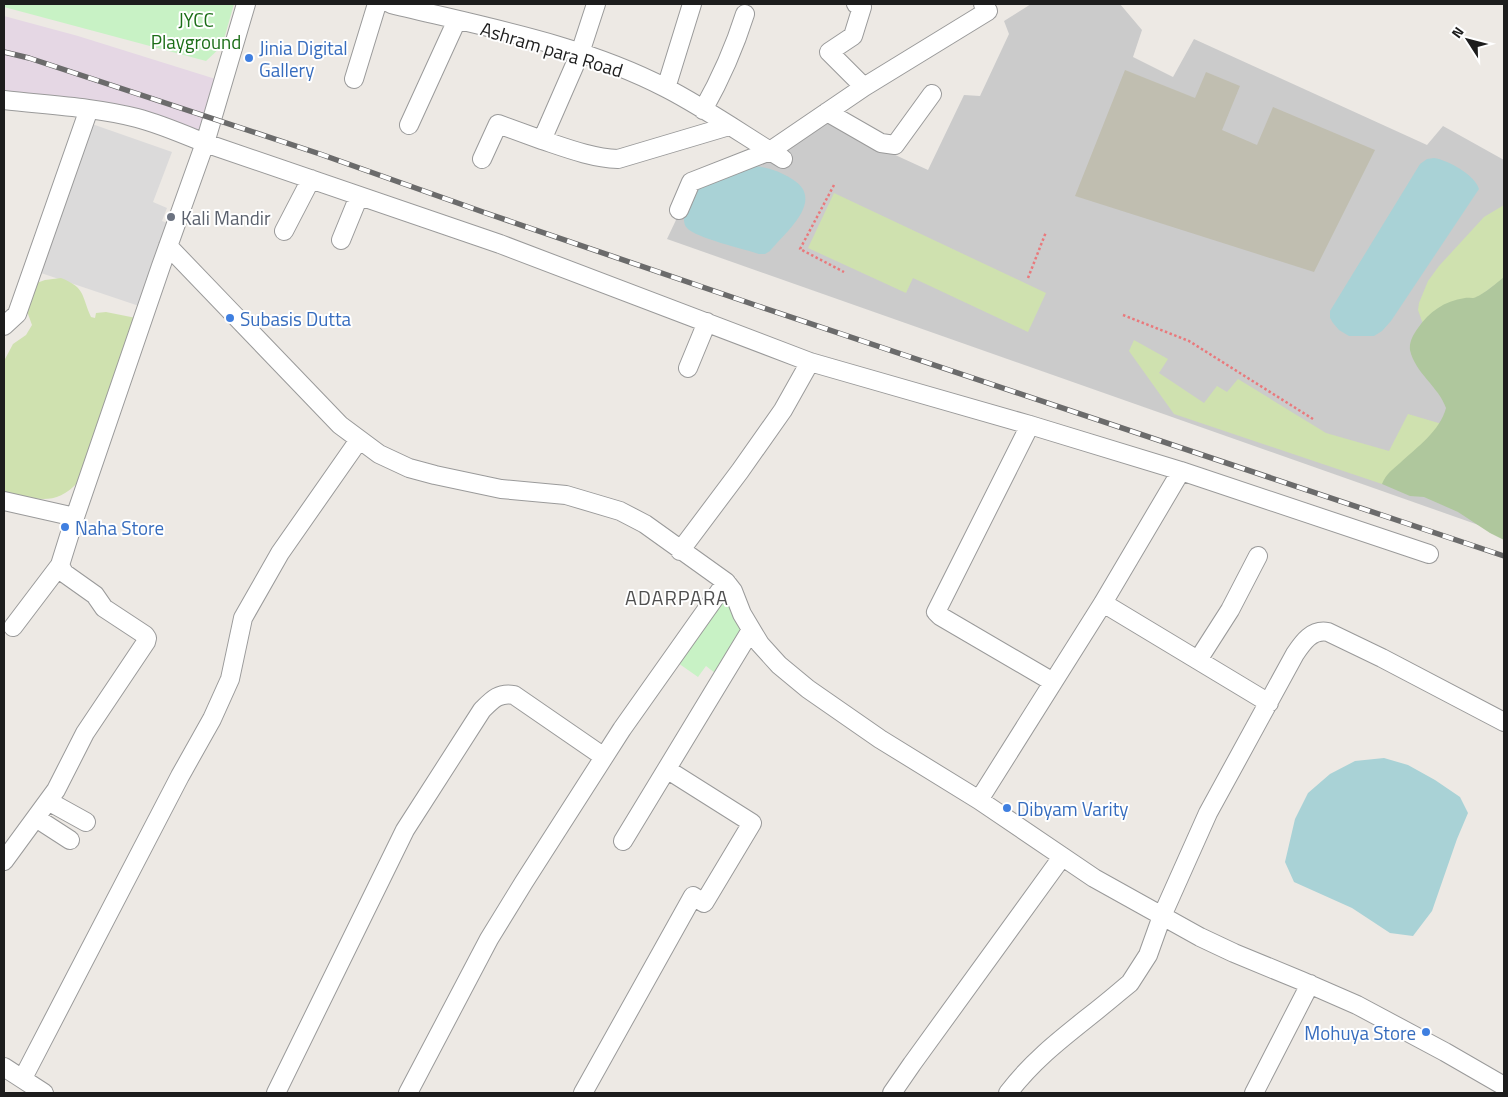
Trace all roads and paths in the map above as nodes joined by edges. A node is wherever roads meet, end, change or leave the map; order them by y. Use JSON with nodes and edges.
{"nodes":[{"id":1,"x":246,"y":4,"type":"edge"},
{"id":2,"x":377,"y":4,"type":"edge"},
{"id":3,"x":392,"y":4,"type":"edge"},
{"id":4,"x":596,"y":4,"type":"edge"},
{"id":5,"x":692,"y":4,"type":"edge"},
{"id":6,"x":856,"y":4,"type":"edge"},
{"id":7,"x":986,"y":8,"type":"edge"},
{"id":8,"x":433,"y":9,"type":"edge"},
{"id":9,"x":745,"y":14,"type":"dead end"},
{"id":10,"x":457,"y":20,"type":"junction"},
{"id":11,"x":580,"y":53,"type":"junction"},
{"id":12,"x":354,"y":80,"type":"dead end"},
{"id":13,"x":864,"y":87,"type":"junction"},
{"id":14,"x":666,"y":88,"type":"junction"},
{"id":15,"x":932,"y":94,"type":"dead end"},
{"id":16,"x":4,"y":100,"type":"edge"},
{"id":17,"x":89,"y":109,"type":"junction"},
{"id":18,"x":703,"y":110,"type":"junction"},
{"id":19,"x":827,"y":112,"type":"junction"},
{"id":20,"x":410,"y":125,"type":"dead end"},
{"id":21,"x":729,"y":126,"type":"junction"},
{"id":22,"x":542,"y":140,"type":"junction"},
{"id":23,"x":205,"y":143,"type":"junction"},
{"id":24,"x":776,"y":155,"type":"junction"},
{"id":25,"x":482,"y":159,"type":"dead end"},
{"id":26,"x":311,"y":179,"type":"junction"},
{"id":27,"x":834,"y":185,"type":"dead end"},
{"id":28,"x":359,"y":196,"type":"junction"},
{"id":29,"x":679,"y":210,"type":"dead end"},
{"id":30,"x":284,"y":231,"type":"dead end"},
{"id":31,"x":1046,"y":232,"type":"dead end"},
{"id":32,"x":341,"y":240,"type":"dead end"},
{"id":33,"x":168,"y":246,"type":"junction"},
{"id":34,"x":844,"y":272,"type":"dead end"},
{"id":35,"x":1028,"y":278,"type":"dead end"},
{"id":36,"x":1123,"y":315,"type":"dead end"},
{"id":37,"x":707,"y":322,"type":"junction"},
{"id":38,"x":4,"y":326,"type":"edge"},
{"id":39,"x":810,"y":362,"type":"junction"},
{"id":40,"x":688,"y":368,"type":"dead end"},
{"id":41,"x":1312,"y":419,"type":"dead end"},
{"id":42,"x":1030,"y":425,"type":"junction"},
{"id":43,"x":359,"y":440,"type":"junction"},
{"id":44,"x":1181,"y":471,"type":"junction"},
{"id":45,"x":4,"y":501,"type":"edge"},
{"id":46,"x":74,"y":517,"type":"junction"},
{"id":47,"x":680,"y":551,"type":"junction"},
{"id":48,"x":1429,"y":554,"type":"dead end"},
{"id":49,"x":1258,"y":556,"type":"dead end"},
{"id":50,"x":60,"y":565,"type":"junction"},
{"id":51,"x":726,"y":582,"type":"junction"},
{"id":52,"x":1102,"y":603,"type":"junction"},
{"id":53,"x":12,"y":627,"type":"dead end"},
{"id":54,"x":751,"y":630,"type":"junction"},
{"id":55,"x":1198,"y":660,"type":"junction"},
{"id":56,"x":1053,"y":682,"type":"junction"},
{"id":57,"x":1269,"y":703,"type":"junction"},
{"id":58,"x":1504,"y":722,"type":"edge"},
{"id":59,"x":604,"y":757,"type":"junction"},
{"id":60,"x":668,"y":770,"type":"junction"},
{"id":61,"x":979,"y":800,"type":"junction"},
{"id":62,"x":48,"y":801,"type":"junction"},
{"id":63,"x":36,"y":818,"type":"junction"},
{"id":64,"x":86,"y":822,"type":"dead end"},
{"id":65,"x":70,"y":840,"type":"dead end"},
{"id":66,"x":622,"y":841,"type":"dead end"},
{"id":67,"x":1062,"y":857,"type":"junction"},
{"id":68,"x":4,"y":861,"type":"edge"},
{"id":69,"x":1162,"y":916,"type":"junction"},
{"id":70,"x":1310,"y":984,"type":"junction"},
{"id":71,"x":4,"y":1067,"type":"edge"},
{"id":72,"x":23,"y":1078,"type":"junction"},
{"id":73,"x":1504,"y":1086,"type":"edge"},
{"id":74,"x":44,"y":1093,"type":"edge"},
{"id":75,"x":276,"y":1093,"type":"edge"},
{"id":76,"x":408,"y":1093,"type":"edge"},
{"id":77,"x":583,"y":1093,"type":"edge"},
{"id":78,"x":892,"y":1093,"type":"edge"},
{"id":79,"x":1008,"y":1093,"type":"edge"},
{"id":80,"x":1254,"y":1093,"type":"edge"}],
"edges":[{"from":1,"to":23,"type":"street"},
{"from":2,"to":12,"type":"street"},
{"from":3,"to":8,"type":"street","name":"Ashram para Road"},
{"from":4,"to":11,"type":"street"},
{"from":5,"to":14,"type":"street"},
{"from":6,"to":13,"type":"street"},
{"from":7,"to":13,"type":"street"},
{"from":8,"to":10,"type":"street","name":"Ashram para Road"},
{"from":9,"to":18,"type":"street"},
{"from":10,"to":11,"type":"street","name":"Ashram para Road"},
{"from":10,"to":20,"type":"street"},
{"from":11,"to":14,"type":"street","name":"Ashram para Road"},
{"from":11,"to":22,"type":"street"},
{"from":13,"to":19,"type":"street"},
{"from":14,"to":18,"type":"street","name":"Ashram para Road"},
{"from":15,"to":19,"type":"street"},
{"from":16,"to":17,"type":"street"},
{"from":17,"to":23,"type":"street"},
{"from":17,"to":38,"type":"street"},
{"from":18,"to":21,"type":"street","name":"Ashram para Road"},
{"from":19,"to":24,"type":"street"},
{"from":21,"to":22,"type":"street"},
{"from":21,"to":24,"type":"street","name":"Ashram para Road"},
{"from":22,"to":25,"type":"street"},
{"from":23,"to":26,"type":"street"},
{"from":23,"to":33,"type":"street"},
{"from":24,"to":29,"type":"street"},
{"from":26,"to":28,"type":"street"},
{"from":26,"to":30,"type":"street"},
{"from":27,"to":34,"type":"path"},
{"from":28,"to":32,"type":"street"},
{"from":28,"to":37,"type":"street"},
{"from":31,"to":35,"type":"path"},
{"from":33,"to":43,"type":"street"},
{"from":33,"to":46,"type":"street"},
{"from":36,"to":41,"type":"path"},
{"from":37,"to":39,"type":"street"},
{"from":37,"to":40,"type":"street"},
{"from":39,"to":42,"type":"street"},
{"from":39,"to":47,"type":"street"},
{"from":42,"to":44,"type":"street"},
{"from":42,"to":56,"type":"street"},
{"from":43,"to":47,"type":"street"},
{"from":43,"to":72,"type":"street"},
{"from":44,"to":48,"type":"street"},
{"from":44,"to":52,"type":"street"},
{"from":45,"to":46,"type":"street"},
{"from":46,"to":50,"type":"street"},
{"from":47,"to":51,"type":"street"},
{"from":49,"to":55,"type":"street"},
{"from":50,"to":53,"type":"street"},
{"from":50,"to":62,"type":"street"},
{"from":51,"to":54,"type":"street"},
{"from":51,"to":59,"type":"street"},
{"from":52,"to":55,"type":"street"},
{"from":52,"to":56,"type":"street"},
{"from":54,"to":60,"type":"street"},
{"from":54,"to":61,"type":"street"},
{"from":55,"to":57,"type":"street"},
{"from":56,"to":61,"type":"street"},
{"from":57,"to":58,"type":"street"},
{"from":57,"to":69,"type":"street"},
{"from":59,"to":75,"type":"street"},
{"from":59,"to":76,"type":"street"},
{"from":60,"to":66,"type":"street"},
{"from":60,"to":77,"type":"street"},
{"from":61,"to":67,"type":"street"},
{"from":62,"to":63,"type":"street"},
{"from":62,"to":64,"type":"street"},
{"from":63,"to":65,"type":"street"},
{"from":63,"to":68,"type":"street"},
{"from":67,"to":69,"type":"street"},
{"from":67,"to":78,"type":"street"},
{"from":69,"to":70,"type":"street"},
{"from":69,"to":79,"type":"street"},
{"from":70,"to":73,"type":"street"},
{"from":70,"to":80,"type":"street"},
{"from":71,"to":72,"type":"street"},
{"from":72,"to":74,"type":"street"}]}
